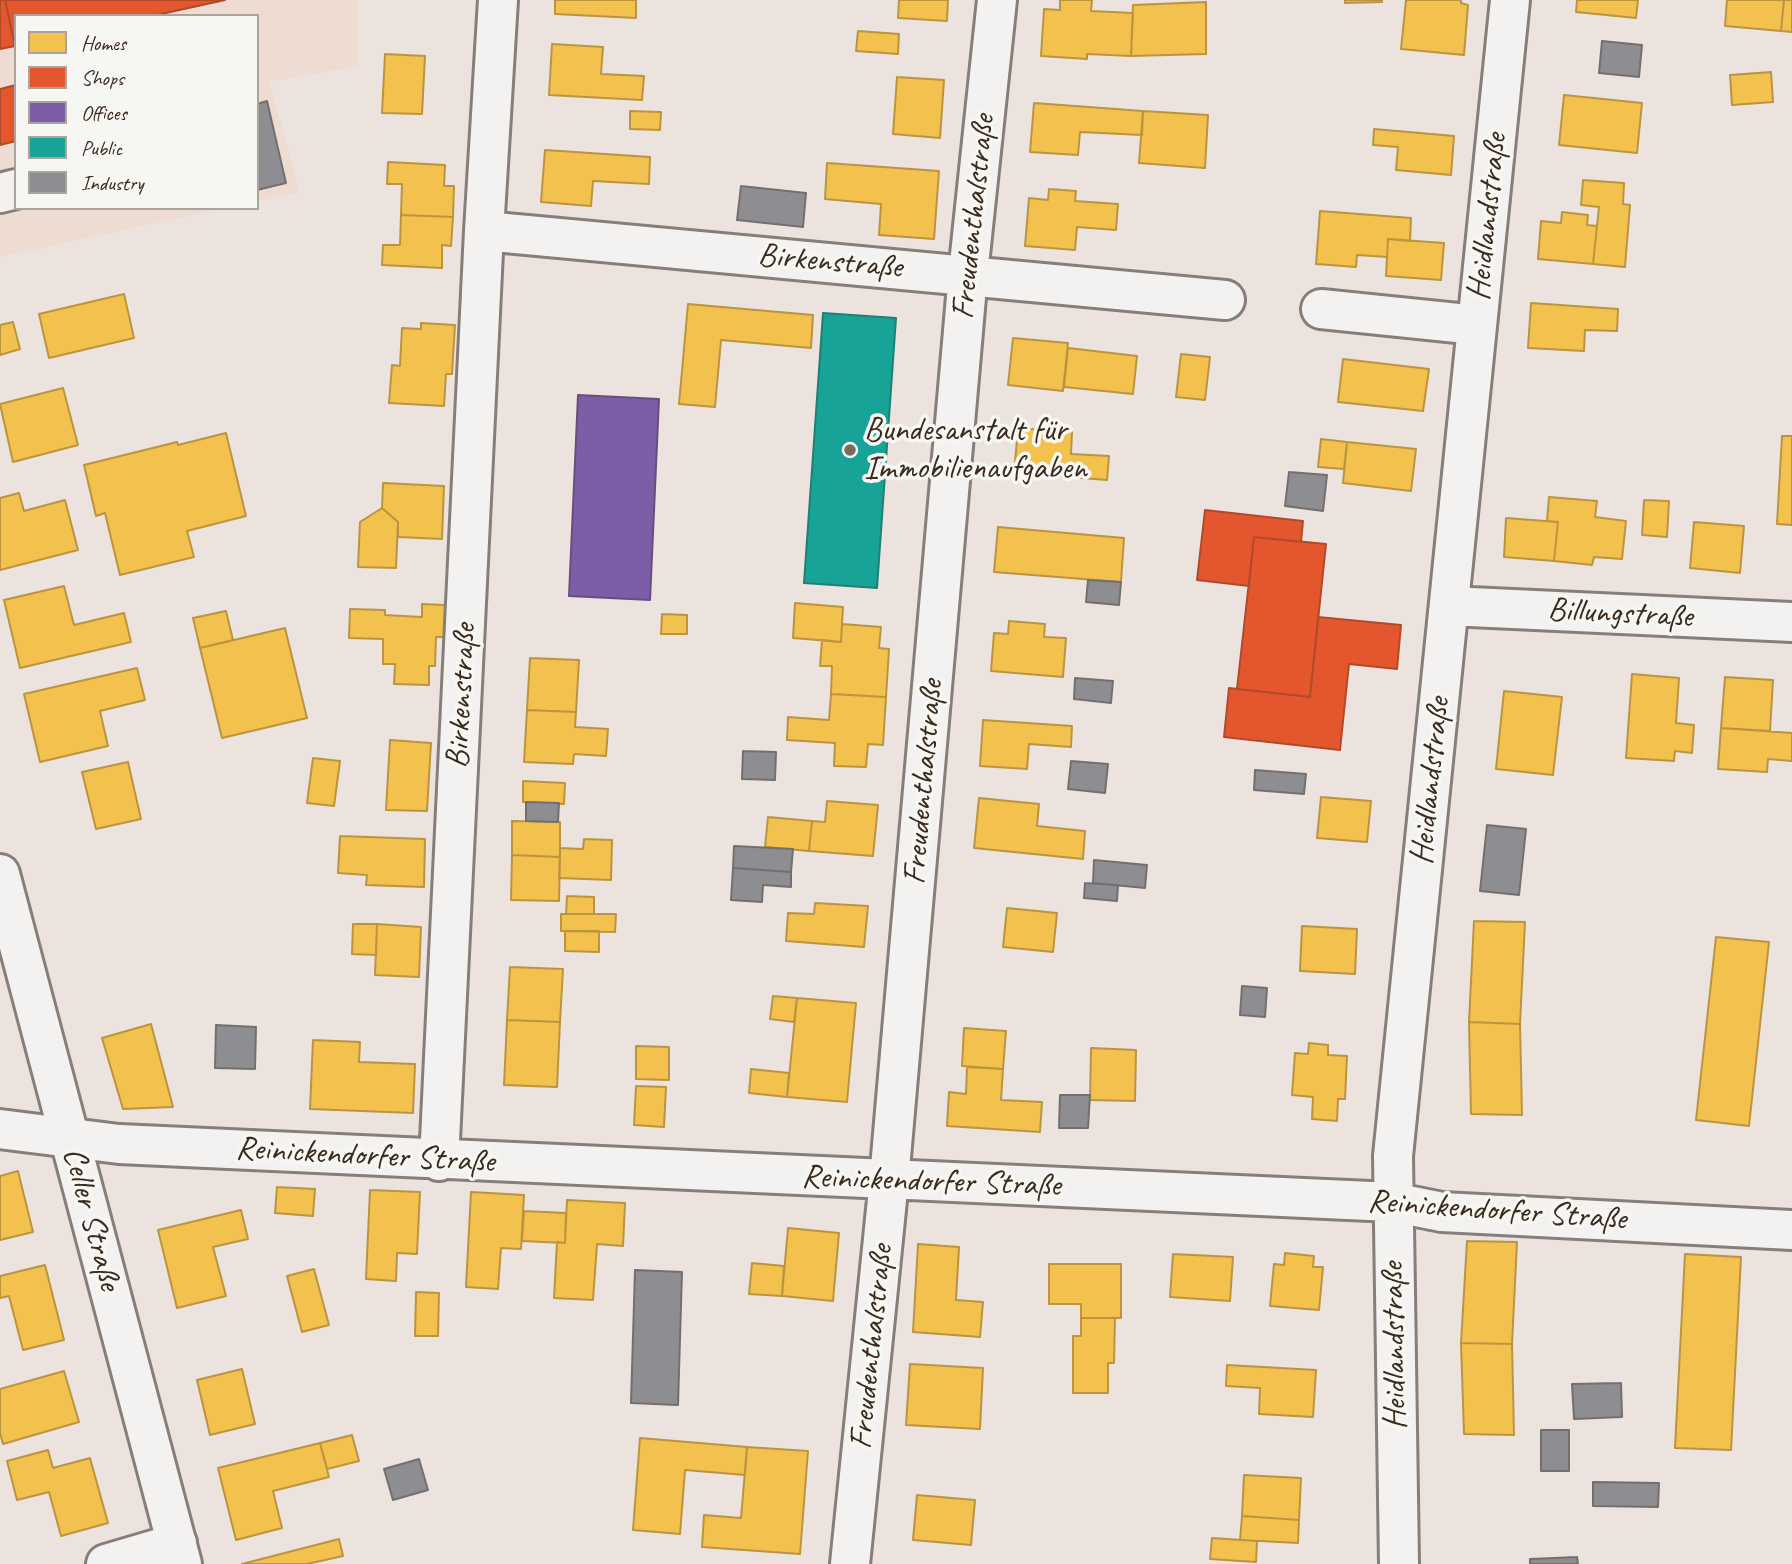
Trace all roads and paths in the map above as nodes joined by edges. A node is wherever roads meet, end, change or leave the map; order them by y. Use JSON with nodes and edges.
{"nodes":[{"id":1,"x":498,"y":0,"type":"edge"},
{"id":2,"x":997,"y":0,"type":"edge"},
{"id":3,"x":1510,"y":0,"type":"edge"},
{"id":4,"x":484,"y":231,"type":"junction"},
{"id":5,"x":968,"y":274,"type":"junction"},
{"id":6,"x":1226,"y":300,"type":"dead end"},
{"id":7,"x":1321,"y":309,"type":"dead end"},
{"id":8,"x":1477,"y":325,"type":"junction"},
{"id":9,"x":1449,"y":606,"type":"junction"},
{"id":10,"x":1792,"y":622,"type":"edge"},
{"id":11,"x":0,"y":874,"type":"edge"},
{"id":12,"x":0,"y":1129,"type":"edge"},
{"id":13,"x":70,"y":1139,"type":"junction"},
{"id":14,"x":439,"y":1161,"type":"junction"},
{"id":15,"x":889,"y":1180,"type":"junction"},
{"id":16,"x":1392,"y":1202,"type":"junction"},
{"id":17,"x":1792,"y":1230,"type":"edge"},
{"id":18,"x":180,"y":1554,"type":"edge"},
{"id":19,"x":106,"y":1564,"type":"edge"},
{"id":20,"x":850,"y":1564,"type":"edge"},
{"id":21,"x":1399,"y":1564,"type":"edge"}],
"edges":[{"from":1,"to":4,"type":"street","name":"Birkenstraße"},
{"from":2,"to":5,"type":"street","name":"Freudenthalstraße"},
{"from":3,"to":8,"type":"street","name":"Heidlandstraße"},
{"from":4,"to":5,"type":"street","name":"Birkenstraße"},
{"from":4,"to":14,"type":"street","name":"Birkenstraße"},
{"from":5,"to":6,"type":"street","name":"Birkenstraße"},
{"from":5,"to":15,"type":"street","name":"Freudenthalstraße"},
{"from":7,"to":8,"type":"street"},
{"from":8,"to":9,"type":"street","name":"Heidlandstraße"},
{"from":9,"to":10,"type":"street","name":"Billungstraße"},
{"from":9,"to":16,"type":"street","name":"Heidlandstraße"},
{"from":11,"to":13,"type":"street","name":"Celler Straße"},
{"from":12,"to":13,"type":"street","name":"Reinickendorfer Straße"},
{"from":13,"to":14,"type":"street","name":"Reinickendorfer Straße"},
{"from":13,"to":18,"type":"street","name":"Celler Straße"},
{"from":14,"to":15,"type":"street","name":"Reinickendorfer Straße"},
{"from":15,"to":16,"type":"street","name":"Reinickendorfer Straße"},
{"from":15,"to":20,"type":"street","name":"Freudenthalstraße"},
{"from":16,"to":17,"type":"street","name":"Reinickendorfer Straße"},
{"from":16,"to":21,"type":"street","name":"Heidlandstraße"},
{"from":18,"to":19,"type":"street"}]}
